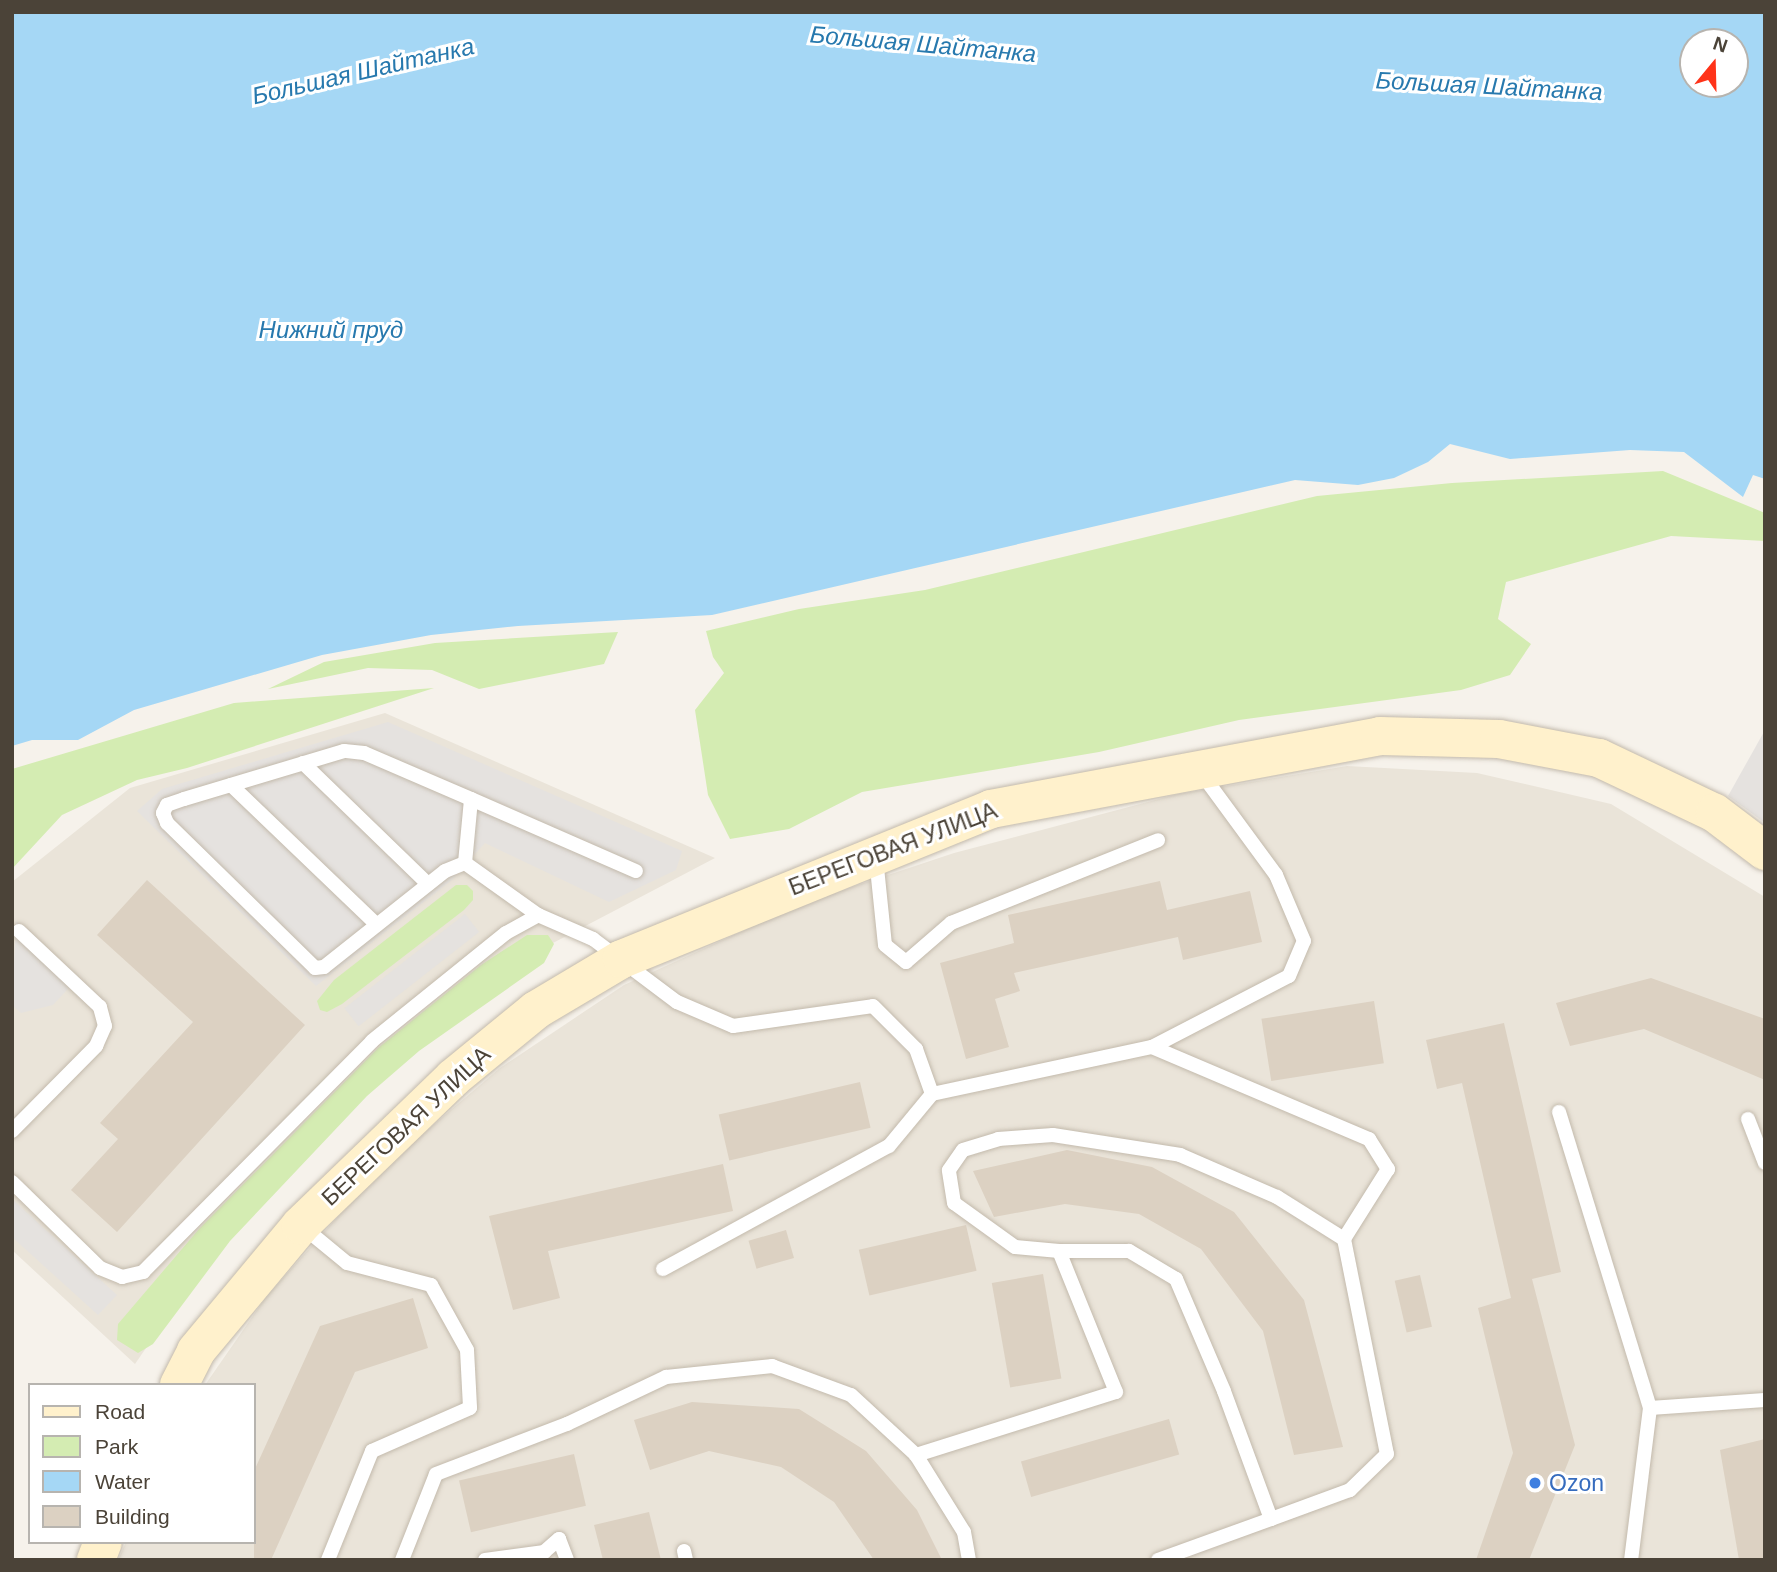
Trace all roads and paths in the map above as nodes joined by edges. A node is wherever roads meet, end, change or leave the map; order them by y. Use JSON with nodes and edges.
{"nodes":[{"id":1,"x":303,"y":763,"type":"junction"},
{"id":2,"x":1198,"y":768,"type":"junction"},
{"id":3,"x":231,"y":785,"type":"junction"},
{"id":4,"x":471,"y":799,"type":"junction"},
{"id":5,"x":1158,"y":840,"type":"dead end"},
{"id":6,"x":1765,"y":851,"type":"edge"},
{"id":7,"x":876,"y":853,"type":"junction"},
{"id":8,"x":465,"y":863,"type":"junction"},
{"id":9,"x":636,"y":871,"type":"dead end"},
{"id":10,"x":428,"y":884,"type":"junction"},
{"id":11,"x":538,"y":915,"type":"junction"},
{"id":12,"x":377,"y":925,"type":"junction"},
{"id":13,"x":19,"y":931,"type":"dead end"},
{"id":14,"x":622,"y":958,"type":"junction"},
{"id":15,"x":1153,"y":1047,"type":"junction"},
{"id":16,"x":932,"y":1094,"type":"junction"},
{"id":17,"x":1559,"y":1112,"type":"dead end"},
{"id":18,"x":1748,"y":1119,"type":"dead end"},
{"id":19,"x":12,"y":1131,"type":"edge"},
{"id":20,"x":1765,"y":1163,"type":"edge"},
{"id":21,"x":12,"y":1182,"type":"edge"},
{"id":22,"x":301,"y":1225,"type":"junction"},
{"id":23,"x":1344,"y":1239,"type":"junction"},
{"id":24,"x":1059,"y":1251,"type":"junction"},
{"id":25,"x":663,"y":1269,"type":"dead end"},
{"id":26,"x":180,"y":1383,"type":"edge"},
{"id":27,"x":1765,"y":1400,"type":"edge"},
{"id":28,"x":1650,"y":1408,"type":"junction"},
{"id":29,"x":916,"y":1455,"type":"junction"},
{"id":30,"x":1271,"y":1519,"type":"junction"},
{"id":31,"x":328,"y":1560,"type":"edge"},
{"id":32,"x":402,"y":1560,"type":"edge"},
{"id":33,"x":485,"y":1560,"type":"edge"},
{"id":34,"x":567,"y":1560,"type":"edge"},
{"id":35,"x":970,"y":1560,"type":"edge"},
{"id":36,"x":1158,"y":1560,"type":"edge"},
{"id":37,"x":1631,"y":1560,"type":"edge"}],
"edges":[{"from":1,"to":3,"type":"lane"},
{"from":1,"to":4,"type":"lane"},
{"from":1,"to":10,"type":"lane"},
{"from":2,"to":6,"type":"main road","name":"БЕРЕГОВАЯ УЛИЦА"},
{"from":2,"to":7,"type":"main road","name":"БЕРЕГОВАЯ УЛИЦА"},
{"from":2,"to":15,"type":"lane"},
{"from":3,"to":12,"type":"lane"},
{"from":3,"to":12,"type":"lane"},
{"from":4,"to":8,"type":"lane"},
{"from":4,"to":9,"type":"lane"},
{"from":5,"to":7,"type":"lane"},
{"from":7,"to":14,"type":"main road","name":"БЕРЕГОВАЯ УЛИЦА"},
{"from":8,"to":10,"type":"lane"},
{"from":8,"to":11,"type":"lane"},
{"from":10,"to":12,"type":"lane"},
{"from":11,"to":14,"type":"lane"},
{"from":11,"to":21,"type":"lane"},
{"from":13,"to":19,"type":"lane"},
{"from":14,"to":16,"type":"lane"},
{"from":14,"to":22,"type":"main road","name":"БЕРЕГОВАЯ УЛИЦА"},
{"from":15,"to":16,"type":"lane"},
{"from":15,"to":23,"type":"lane"},
{"from":16,"to":25,"type":"lane"},
{"from":17,"to":28,"type":"lane"},
{"from":18,"to":20,"type":"lane"},
{"from":22,"to":26,"type":"main road","name":"БЕРЕГОВАЯ УЛИЦА"},
{"from":22,"to":31,"type":"lane"},
{"from":23,"to":24,"type":"lane"},
{"from":23,"to":30,"type":"lane"},
{"from":24,"to":29,"type":"lane"},
{"from":24,"to":30,"type":"lane"},
{"from":27,"to":28,"type":"lane"},
{"from":28,"to":37,"type":"lane"},
{"from":29,"to":32,"type":"lane"},
{"from":29,"to":35,"type":"lane"},
{"from":30,"to":36,"type":"lane"},
{"from":33,"to":34,"type":"lane"}]}
